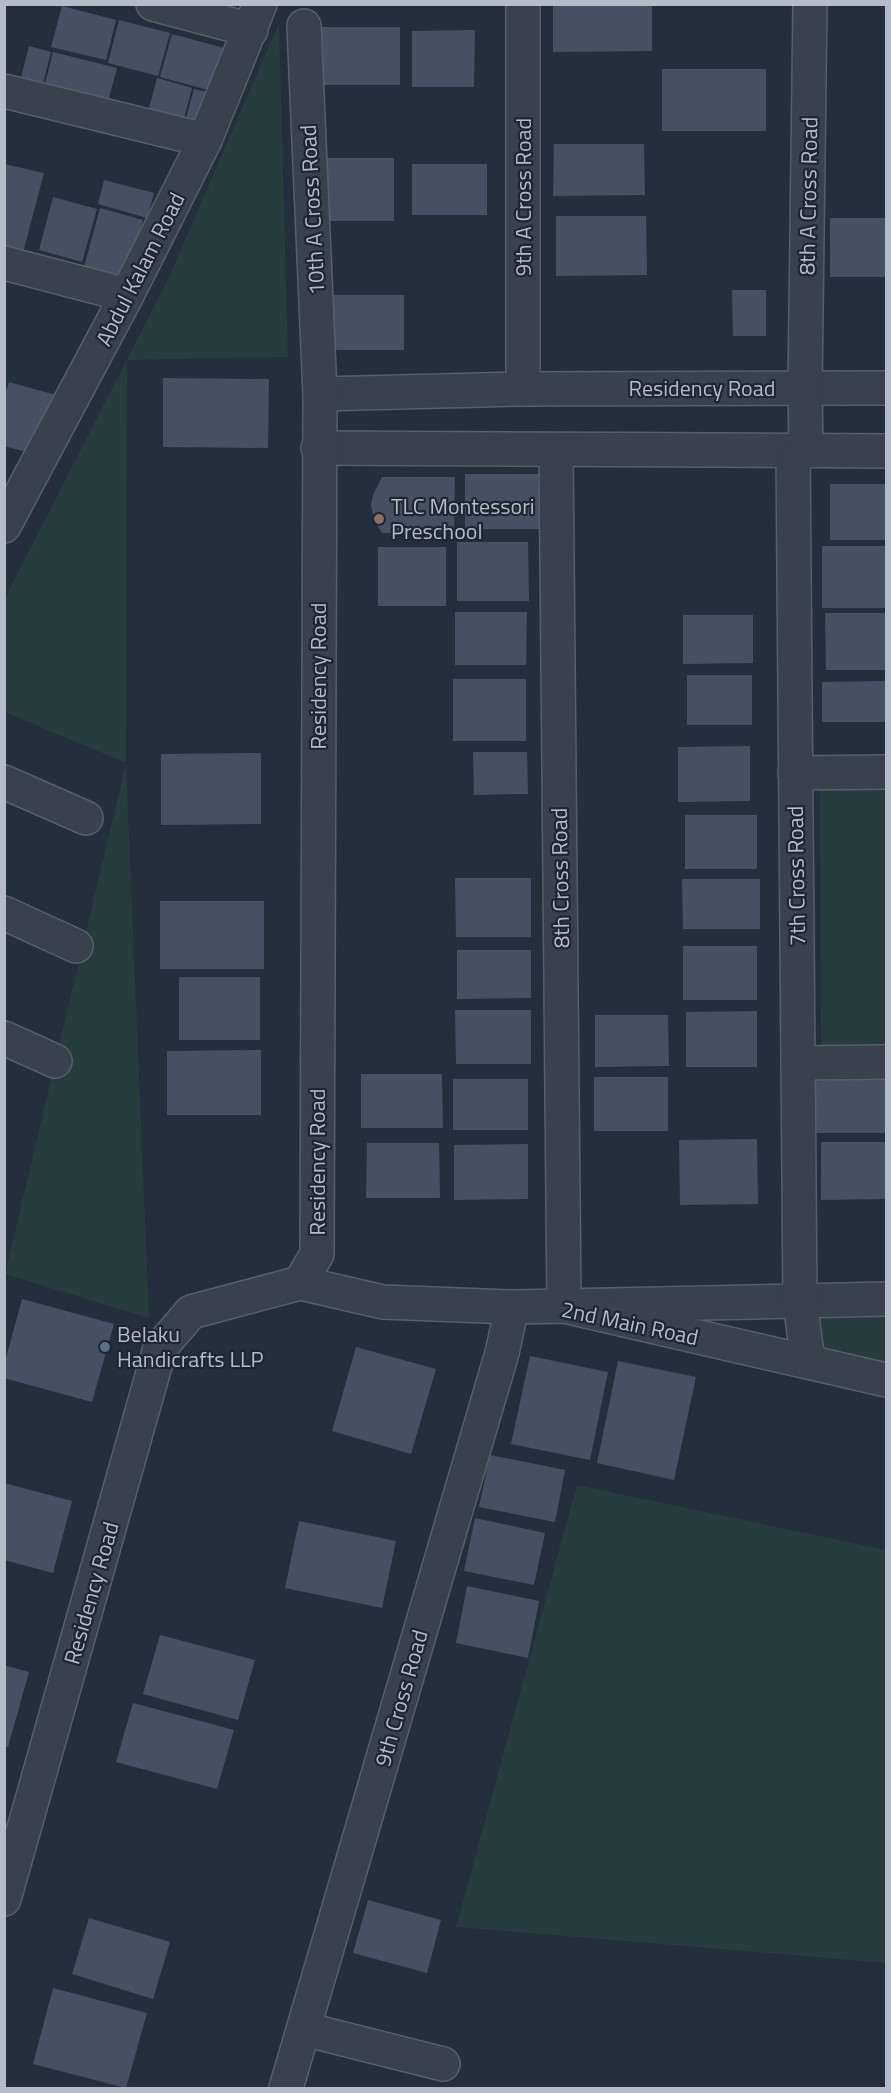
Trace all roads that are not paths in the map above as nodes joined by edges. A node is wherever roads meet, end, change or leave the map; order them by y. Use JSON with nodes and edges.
{"nodes":[{"id":1,"x":153,"y":4,"type":"edge"},
{"id":2,"x":523,"y":4,"type":"edge"},
{"id":3,"x":810,"y":4,"type":"edge"},
{"id":4,"x":256,"y":17,"type":"edge"},
{"id":5,"x":304,"y":26,"type":"dead end"},
{"id":6,"x":4,"y":91,"type":"edge"},
{"id":7,"x":206,"y":140,"type":"junction"},
{"id":8,"x":4,"y":263,"type":"edge"},
{"id":9,"x":127,"y":295,"type":"junction"},
{"id":10,"x":805,"y":388,"type":"junction"},
{"id":11,"x":886,"y":388,"type":"edge"},
{"id":12,"x":523,"y":389,"type":"junction"},
{"id":13,"x":320,"y":394,"type":"junction"},
{"id":14,"x":318,"y":448,"type":"junction"},
{"id":15,"x":556,"y":450,"type":"junction"},
{"id":16,"x":800,"y":451,"type":"junction"},
{"id":17,"x":886,"y":452,"type":"edge"},
{"id":18,"x":6,"y":521,"type":"edge"},
{"id":19,"x":886,"y":772,"type":"edge"},
{"id":20,"x":795,"y":773,"type":"junction"},
{"id":21,"x":4,"y":782,"type":"edge"},
{"id":22,"x":86,"y":818,"type":"dead end"},
{"id":23,"x":4,"y":913,"type":"edge"},
{"id":24,"x":76,"y":946,"type":"dead end"},
{"id":25,"x":4,"y":1038,"type":"edge"},
{"id":26,"x":55,"y":1061,"type":"dead end"},
{"id":27,"x":886,"y":1062,"type":"edge"},
{"id":28,"x":798,"y":1063,"type":"junction"},
{"id":29,"x":300,"y":1282,"type":"junction"},
{"id":30,"x":886,"y":1299,"type":"edge"},
{"id":31,"x":800,"y":1302,"type":"junction"},
{"id":32,"x":564,"y":1306,"type":"junction"},
{"id":33,"x":512,"y":1307,"type":"junction"},
{"id":34,"x":808,"y":1362,"type":"junction"},
{"id":35,"x":886,"y":1380,"type":"edge"},
{"id":36,"x":4,"y":1899,"type":"edge"},
{"id":37,"x":304,"y":2029,"type":"junction"},
{"id":38,"x":443,"y":2064,"type":"dead end"},
{"id":39,"x":286,"y":2088,"type":"edge"}],
"edges":[{"from":1,"to":4,"type":"street"},
{"from":2,"to":12,"type":"street","name":"9th A Cross Road"},
{"from":3,"to":10,"type":"street","name":"8th A Cross Road"},
{"from":4,"to":7,"type":"street","name":"Abdul Kalam Road"},
{"from":5,"to":13,"type":"street","name":"10th A Cross Road"},
{"from":6,"to":7,"type":"street"},
{"from":7,"to":9,"type":"street","name":"Abdul Kalam Road"},
{"from":8,"to":9,"type":"street"},
{"from":9,"to":18,"type":"street","name":"Abdul Kalam Road"},
{"from":10,"to":11,"type":"street","name":"Residency Road"},
{"from":10,"to":12,"type":"street","name":"Residency Road"},
{"from":10,"to":16,"type":"street","name":"8th A Cross Road"},
{"from":12,"to":13,"type":"street","name":"Residency Road"},
{"from":13,"to":14,"type":"street","name":"Residency Road"},
{"from":14,"to":15,"type":"street"},
{"from":14,"to":29,"type":"street","name":"Residency Road"},
{"from":15,"to":16,"type":"street"},
{"from":15,"to":32,"type":"street","name":"8th Cross Road"},
{"from":16,"to":17,"type":"street"},
{"from":16,"to":20,"type":"street","name":"7th Cross Road"},
{"from":19,"to":20,"type":"street"},
{"from":20,"to":28,"type":"street","name":"7th Cross Road"},
{"from":21,"to":22,"type":"street"},
{"from":23,"to":24,"type":"street"},
{"from":25,"to":26,"type":"street"},
{"from":27,"to":28,"type":"street"},
{"from":28,"to":31,"type":"street","name":"7th Cross Road"},
{"from":29,"to":33,"type":"street","name":"2nd Main Road"},
{"from":29,"to":36,"type":"street","name":"Residency Road"},
{"from":30,"to":31,"type":"street"},
{"from":31,"to":32,"type":"street"},
{"from":31,"to":34,"type":"street","name":"7th Cross Road"},
{"from":32,"to":33,"type":"street","name":"2nd Main Road"},
{"from":32,"to":34,"type":"street","name":"2nd Main Road"},
{"from":33,"to":37,"type":"street","name":"9th Cross Road"},
{"from":34,"to":35,"type":"street","name":"2nd Main Road"},
{"from":37,"to":38,"type":"street"},
{"from":37,"to":39,"type":"street","name":"9th Cross Road"}]}
